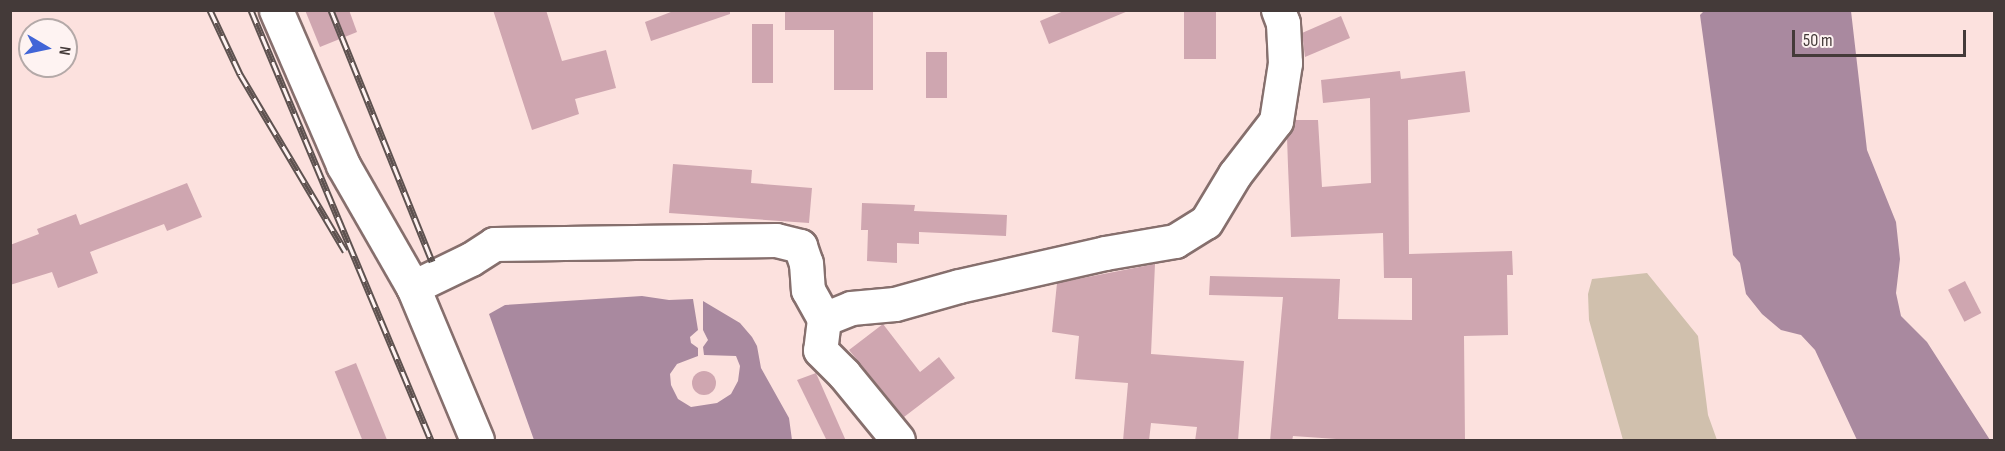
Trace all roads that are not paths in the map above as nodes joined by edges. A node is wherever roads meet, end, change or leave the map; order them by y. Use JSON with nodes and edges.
{"nodes":[{"id":1,"x":276,"y":10,"type":"edge"},
{"id":2,"x":1278,"y":10,"type":"edge"},
{"id":3,"x":413,"y":287,"type":"junction"},
{"id":4,"x":824,"y":319,"type":"junction"},
{"id":5,"x":477,"y":441,"type":"edge"},
{"id":6,"x":898,"y":441,"type":"edge"}],
"edges":[{"from":1,"to":3,"type":"street"},
{"from":2,"to":4,"type":"street"},
{"from":3,"to":4,"type":"street"},
{"from":3,"to":5,"type":"street"},
{"from":4,"to":6,"type":"street"}]}
